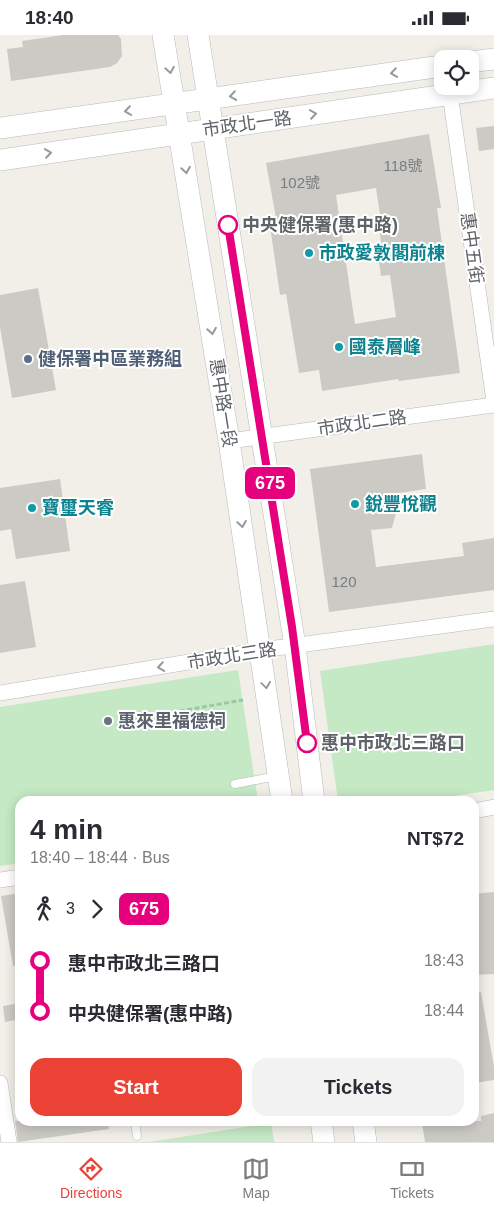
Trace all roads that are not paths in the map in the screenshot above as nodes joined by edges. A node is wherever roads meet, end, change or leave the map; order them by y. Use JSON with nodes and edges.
{"nodes":[{"id":1,"x":163,"y":35,"type":"edge"},
{"id":2,"x":198,"y":35,"type":"edge"},
{"id":3,"x":494,"y":59,"type":"edge"},
{"id":4,"x":479,"y":62,"type":"edge"},
{"id":5,"x":434,"y":67,"type":"edge"},
{"id":6,"x":494,"y":88,"type":"edge"},
{"id":7,"x":479,"y":90,"type":"edge"},
{"id":8,"x":443,"y":95,"type":"edge"},
{"id":9,"x":450,"y":95,"type":"edge"},
{"id":10,"x":208,"y":100,"type":"junction"},
{"id":11,"x":176,"y":105,"type":"junction"},
{"id":12,"x":0,"y":128,"type":"edge"},
{"id":13,"x":213,"y":129,"type":"junction"},
{"id":14,"x":180,"y":133,"type":"junction"},
{"id":15,"x":0,"y":160,"type":"edge"},
{"id":16,"x":494,"y":403,"type":"edge"},
{"id":17,"x":262,"y":436,"type":"junction"},
{"id":18,"x":229,"y":441,"type":"junction"},
{"id":19,"x":494,"y":619,"type":"edge"},
{"id":20,"x":294,"y":646,"type":"junction"},
{"id":21,"x":261,"y":651,"type":"junction"},
{"id":22,"x":0,"y":693,"type":"edge"},
{"id":23,"x":279,"y":776,"type":"junction"},
{"id":24,"x":235,"y":784,"type":"dead end"},
{"id":25,"x":281,"y":796,"type":"edge"},
{"id":26,"x":313,"y":796,"type":"edge"},
{"id":27,"x":494,"y":807,"type":"edge"},
{"id":28,"x":479,"y":810,"type":"edge"},
{"id":29,"x":15,"y":878,"type":"edge"},
{"id":30,"x":0,"y":880,"type":"edge"},
{"id":31,"x":0,"y":1083,"type":"edge"},
{"id":32,"x":136,"y":1126,"type":"edge"},
{"id":33,"x":322,"y":1126,"type":"edge"},
{"id":34,"x":364,"y":1126,"type":"edge"},
{"id":35,"x":137,"y":1136,"type":"dead end"},
{"id":36,"x":9,"y":1142,"type":"edge"},
{"id":37,"x":324,"y":1142,"type":"edge"},
{"id":38,"x":366,"y":1142,"type":"edge"}],
"edges":[{"from":1,"to":11,"type":"street","name":"惠中路一段","one_way":true},
{"from":2,"to":10,"type":"street","name":"惠中路一段"},
{"from":3,"to":4,"type":"street"},
{"from":5,"to":10,"type":"street","name":"市政北一路","one_way":true},
{"from":6,"to":7,"type":"street","name":"市政北一路"},
{"from":13,"to":8,"type":"street","name":"市政北一路","one_way":true},
{"from":9,"to":16,"type":"street","name":"惠中五街"},
{"from":10,"to":11,"type":"street","name":"市政北一路"},
{"from":10,"to":13,"type":"street","name":"惠中路一段"},
{"from":11,"to":12,"type":"street","name":"市政北一路","one_way":true},
{"from":11,"to":14,"type":"street","name":"惠中路一段"},
{"from":13,"to":14,"type":"street","name":"市政北一路"},
{"from":13,"to":17,"type":"street","name":"惠中路一段"},
{"from":15,"to":14,"type":"street","name":"市政北一路","one_way":true},
{"from":14,"to":18,"type":"street","name":"惠中路一段","one_way":true},
{"from":16,"to":17,"type":"street","name":"市政北二路"},
{"from":17,"to":18,"type":"street","name":"市政北二路"},
{"from":17,"to":20,"type":"street","name":"惠中路一段"},
{"from":18,"to":21,"type":"street","name":"惠中路一段","one_way":true},
{"from":19,"to":20,"type":"street","name":"市政北三路"},
{"from":20,"to":21,"type":"street","name":"市政北三路"},
{"from":20,"to":26,"type":"street","name":"惠中路一段"},
{"from":21,"to":22,"type":"street","name":"市政北三路","one_way":true},
{"from":21,"to":23,"type":"street","name":"惠中路一段","one_way":true},
{"from":23,"to":24,"type":"lane"},
{"from":23,"to":25,"type":"street","name":"惠中路一段"},
{"from":27,"to":28,"type":"street"},
{"from":29,"to":30,"type":"street"},
{"from":31,"to":36,"type":"street"},
{"from":32,"to":35,"type":"lane"},
{"from":33,"to":37,"type":"street"},
{"from":34,"to":38,"type":"street"}]}
